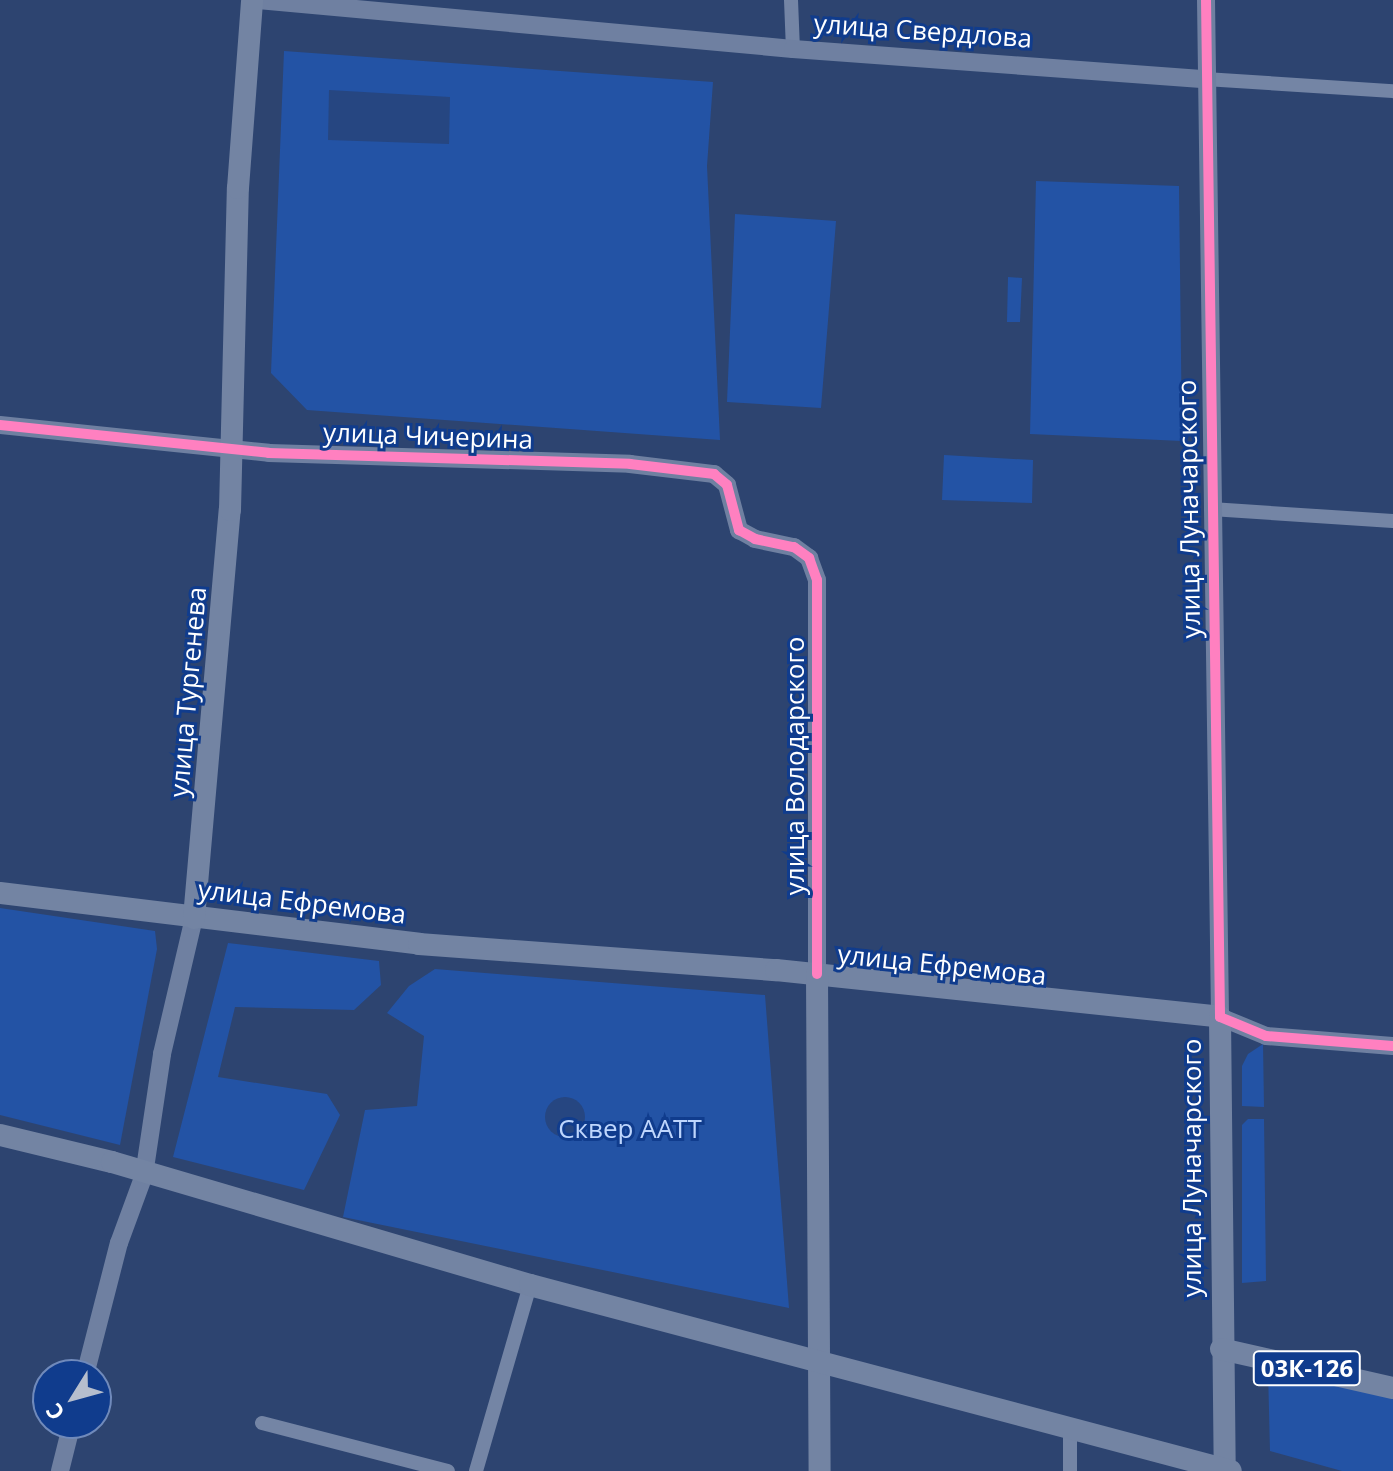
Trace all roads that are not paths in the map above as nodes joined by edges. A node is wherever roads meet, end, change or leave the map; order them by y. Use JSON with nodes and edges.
{"nodes":[{"id":1,"x":255,"y":0,"type":"edge"},
{"id":2,"x":791,"y":0,"type":"edge"},
{"id":3,"x":1206,"y":0,"type":"edge"},
{"id":4,"x":793,"y":49,"type":"junction"},
{"id":5,"x":1205,"y":79,"type":"junction"},
{"id":6,"x":1393,"y":91,"type":"edge"},
{"id":7,"x":0,"y":425,"type":"edge"},
{"id":8,"x":231,"y":447,"type":"junction"},
{"id":9,"x":1211,"y":509,"type":"junction"},
{"id":10,"x":1393,"y":521,"type":"edge"},
{"id":11,"x":809,"y":558,"type":"joint"},
{"id":12,"x":0,"y":893,"type":"edge"},
{"id":13,"x":194,"y":918,"type":"junction"},
{"id":14,"x":817,"y":974,"type":"junction"},
{"id":15,"x":1220,"y":1017,"type":"junction"},
{"id":16,"x":1393,"y":1046,"type":"edge"},
{"id":17,"x":0,"y":1135,"type":"edge"},
{"id":18,"x":144,"y":1175,"type":"junction"},
{"id":19,"x":530,"y":1285,"type":"junction"},
{"id":20,"x":1221,"y":1349,"type":"junction"},
{"id":21,"x":89,"y":1359,"type":"edge"},
{"id":22,"x":819,"y":1364,"type":"junction"},
{"id":23,"x":1393,"y":1388,"type":"edge"},
{"id":24,"x":262,"y":1423,"type":"dead end"},
{"id":25,"x":1070,"y":1427,"type":"junction"},
{"id":26,"x":68,"y":1439,"type":"edge"},
{"id":27,"x":1227,"y":1470,"type":"edge"},
{"id":28,"x":60,"y":1471,"type":"edge"},
{"id":29,"x":448,"y":1471,"type":"edge"},
{"id":30,"x":476,"y":1471,"type":"edge"},
{"id":31,"x":820,"y":1471,"type":"edge"},
{"id":32,"x":1070,"y":1471,"type":"edge"}],
"edges":[{"from":1,"to":4,"type":"street","name":"улица Свердлова"},
{"from":1,"to":8,"type":"main road","name":"улица Тургенева"},
{"from":2,"to":4,"type":"street"},
{"from":3,"to":5,"type":"street","name":"улица Луначарского"},
{"from":4,"to":5,"type":"street","name":"улица Свердлова"},
{"from":5,"to":6,"type":"street","name":"улица Свердлова"},
{"from":5,"to":9,"type":"street","name":"улица Луначарского"},
{"from":7,"to":8,"type":"street","name":"улица Чичерина"},
{"from":8,"to":11,"type":"street","name":"улица Чичерина"},
{"from":8,"to":13,"type":"main road","name":"улица Тургенева"},
{"from":9,"to":10,"type":"street"},
{"from":9,"to":15,"type":"street","name":"улица Луначарского"},
{"from":11,"to":14,"type":"street","name":"улица Володарского"},
{"from":12,"to":13,"type":"main road","name":"улица Ефремова"},
{"from":13,"to":14,"type":"main road","name":"улица Ефремова"},
{"from":13,"to":18,"type":"street","name":"улица Тургенева"},
{"from":14,"to":15,"type":"main road","name":"улица Ефремова"},
{"from":14,"to":22,"type":"main road","name":"улица Володарского"},
{"from":15,"to":16,"type":"street"},
{"from":15,"to":20,"type":"main road","name":"улица Луначарского"},
{"from":17,"to":18,"type":"main road"},
{"from":18,"to":19,"type":"main road"},
{"from":18,"to":21,"type":"street","name":"улица Тургенева"},
{"from":19,"to":22,"type":"main road"},
{"from":19,"to":30,"type":"street"},
{"from":20,"to":23,"type":"main road","number":"03К-126"},
{"from":20,"to":27,"type":"main road","name":"улица Луначарского"},
{"from":22,"to":25,"type":"main road"},
{"from":22,"to":31,"type":"main road","name":"улица Володарского"},
{"from":24,"to":29,"type":"street"},
{"from":25,"to":27,"type":"main road"},
{"from":25,"to":32,"type":"street"},
{"from":26,"to":28,"type":"street"}]}
